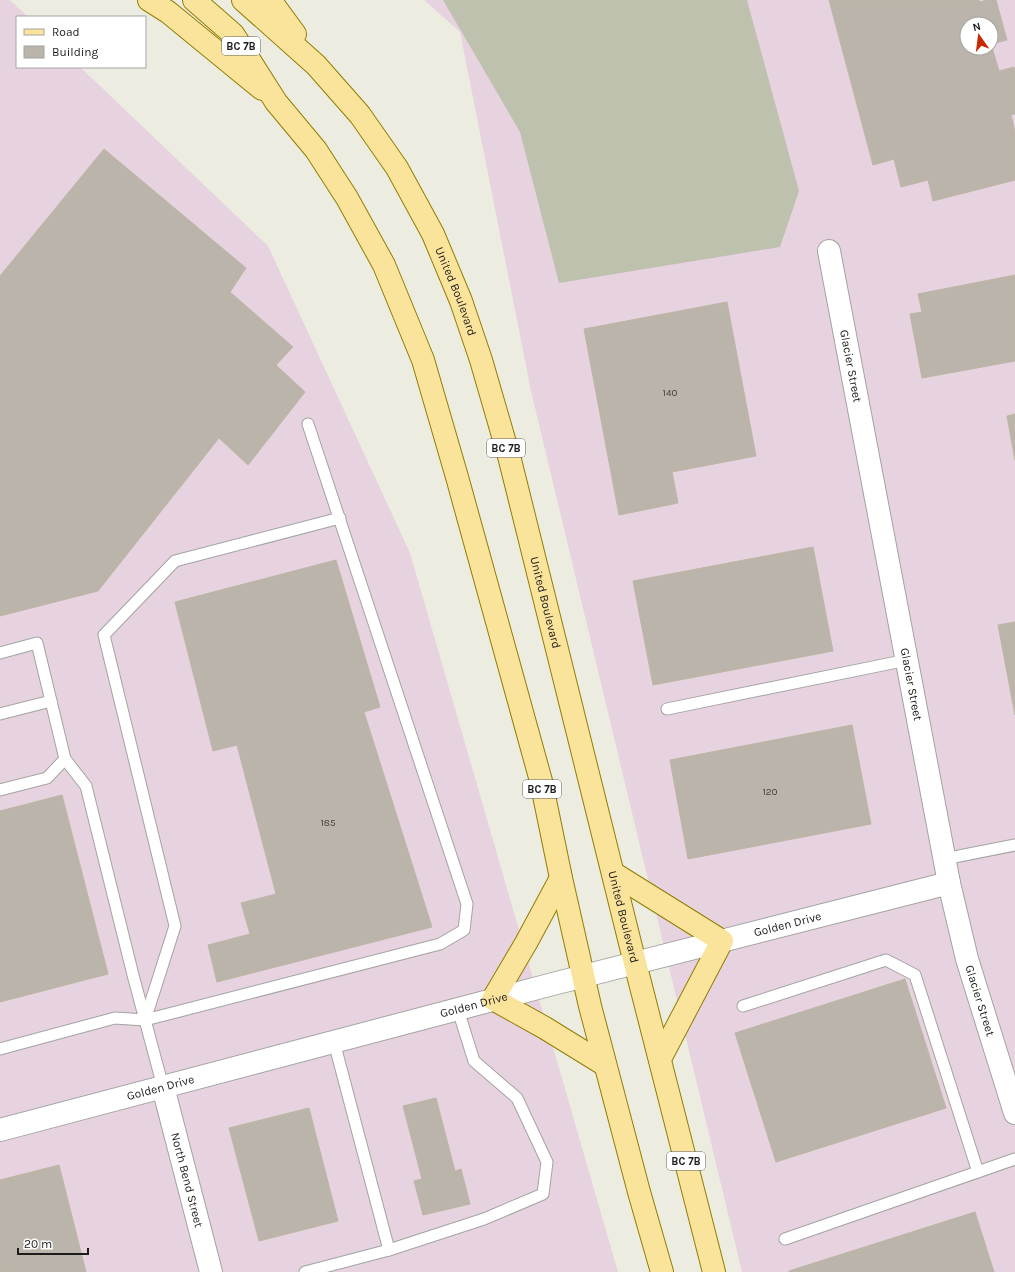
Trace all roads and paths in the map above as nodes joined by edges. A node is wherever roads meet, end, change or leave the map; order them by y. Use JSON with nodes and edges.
{"nodes":[{"id":1,"x":149,"y":0,"type":"edge"},
{"id":2,"x":194,"y":0,"type":"edge"},
{"id":3,"x":243,"y":0,"type":"edge"},
{"id":4,"x":270,"y":0,"type":"edge"},
{"id":5,"x":316,"y":65,"type":"junction"},
{"id":6,"x":276,"y":102,"type":"junction"},
{"id":7,"x":829,"y":251,"type":"dead end"},
{"id":8,"x":308,"y":424,"type":"dead end"},
{"id":9,"x":340,"y":518,"type":"junction"},
{"id":10,"x":0,"y":652,"type":"edge"},
{"id":11,"x":907,"y":660,"type":"junction"},
{"id":12,"x":51,"y":701,"type":"junction"},
{"id":13,"x":667,"y":709,"type":"dead end"},
{"id":14,"x":0,"y":714,"type":"edge"},
{"id":15,"x":65,"y":759,"type":"junction"},
{"id":16,"x":0,"y":790,"type":"edge"},
{"id":17,"x":1015,"y":845,"type":"edge"},
{"id":18,"x":944,"y":859,"type":"junction"},
{"id":19,"x":613,"y":873,"type":"junction"},
{"id":20,"x":561,"y":878,"type":"junction"},
{"id":21,"x":949,"y":883,"type":"junction"},
{"id":22,"x":722,"y":941,"type":"junction"},
{"id":23,"x":635,"y":963,"type":"junction"},
{"id":24,"x":584,"y":976,"type":"junction"},
{"id":25,"x":493,"y":1000,"type":"junction"},
{"id":26,"x":743,"y":1006,"type":"dead end"},
{"id":27,"x":458,"y":1010,"type":"junction"},
{"id":28,"x":145,"y":1020,"type":"junction"},
{"id":29,"x":334,"y":1042,"type":"junction"},
{"id":30,"x":0,"y":1049,"type":"edge"},
{"id":31,"x":660,"y":1059,"type":"junction"},
{"id":32,"x":605,"y":1065,"type":"junction"},
{"id":33,"x":163,"y":1088,"type":"junction"},
{"id":34,"x":1015,"y":1113,"type":"edge"},
{"id":35,"x":0,"y":1130,"type":"edge"},
{"id":36,"x":1015,"y":1159,"type":"edge"},
{"id":37,"x":978,"y":1172,"type":"junction"},
{"id":38,"x":785,"y":1239,"type":"dead end"},
{"id":39,"x":389,"y":1250,"type":"junction"},
{"id":40,"x":211,"y":1272,"type":"edge"},
{"id":41,"x":305,"y":1272,"type":"edge"},
{"id":42,"x":662,"y":1272,"type":"edge"},
{"id":43,"x":714,"y":1272,"type":"edge"}],
"edges":[{"from":1,"to":6,"type":"main road"},
{"from":2,"to":6,"type":"main road","number":"BC 7B"},
{"from":3,"to":5,"type":"main road","name":"United Boulevard","number":"BC 7B"},
{"from":4,"to":5,"type":"main road"},
{"from":5,"to":19,"type":"main road","name":"United Boulevard","number":"BC 7B"},
{"from":6,"to":20,"type":"main road","number":"BC 7B"},
{"from":7,"to":11,"type":"street","name":"Glacier Street"},
{"from":8,"to":9,"type":"lane"},
{"from":9,"to":28,"type":"lane"},
{"from":9,"to":28,"type":"lane"},
{"from":10,"to":12,"type":"lane"},
{"from":11,"to":13,"type":"lane"},
{"from":11,"to":18,"type":"street","name":"Glacier Street"},
{"from":12,"to":14,"type":"lane"},
{"from":12,"to":15,"type":"lane"},
{"from":15,"to":16,"type":"lane"},
{"from":15,"to":28,"type":"lane"},
{"from":17,"to":18,"type":"lane"},
{"from":18,"to":21,"type":"street","name":"Glacier Street"},
{"from":19,"to":22,"type":"main road"},
{"from":19,"to":23,"type":"main road","name":"United Boulevard","number":"BC 7B"},
{"from":20,"to":24,"type":"main road","number":"BC 7B"},
{"from":20,"to":25,"type":"main road"},
{"from":21,"to":22,"type":"street","name":"Golden Drive"},
{"from":21,"to":34,"type":"street","name":"Glacier Street"},
{"from":22,"to":23,"type":"street","name":"Golden Drive"},
{"from":22,"to":31,"type":"main road"},
{"from":23,"to":24,"type":"street","name":"Golden Drive"},
{"from":23,"to":31,"type":"main road","name":"United Boulevard","number":"BC 7B"},
{"from":24,"to":25,"type":"street","name":"Golden Drive"},
{"from":24,"to":32,"type":"main road","number":"BC 7B"},
{"from":25,"to":27,"type":"street","name":"Golden Drive"},
{"from":25,"to":32,"type":"main road"},
{"from":26,"to":37,"type":"lane"},
{"from":27,"to":29,"type":"street","name":"Golden Drive"},
{"from":27,"to":39,"type":"lane"},
{"from":28,"to":30,"type":"lane"},
{"from":28,"to":33,"type":"lane"},
{"from":29,"to":33,"type":"street","name":"Golden Drive"},
{"from":29,"to":39,"type":"lane"},
{"from":31,"to":43,"type":"main road","name":"United Boulevard","number":"BC 7B"},
{"from":32,"to":42,"type":"main road","number":"BC 7B"},
{"from":33,"to":35,"type":"street","name":"Golden Drive"},
{"from":33,"to":40,"type":"street","name":"North Bend Street"},
{"from":36,"to":37,"type":"lane"},
{"from":37,"to":38,"type":"lane"},
{"from":39,"to":41,"type":"lane"}]}
